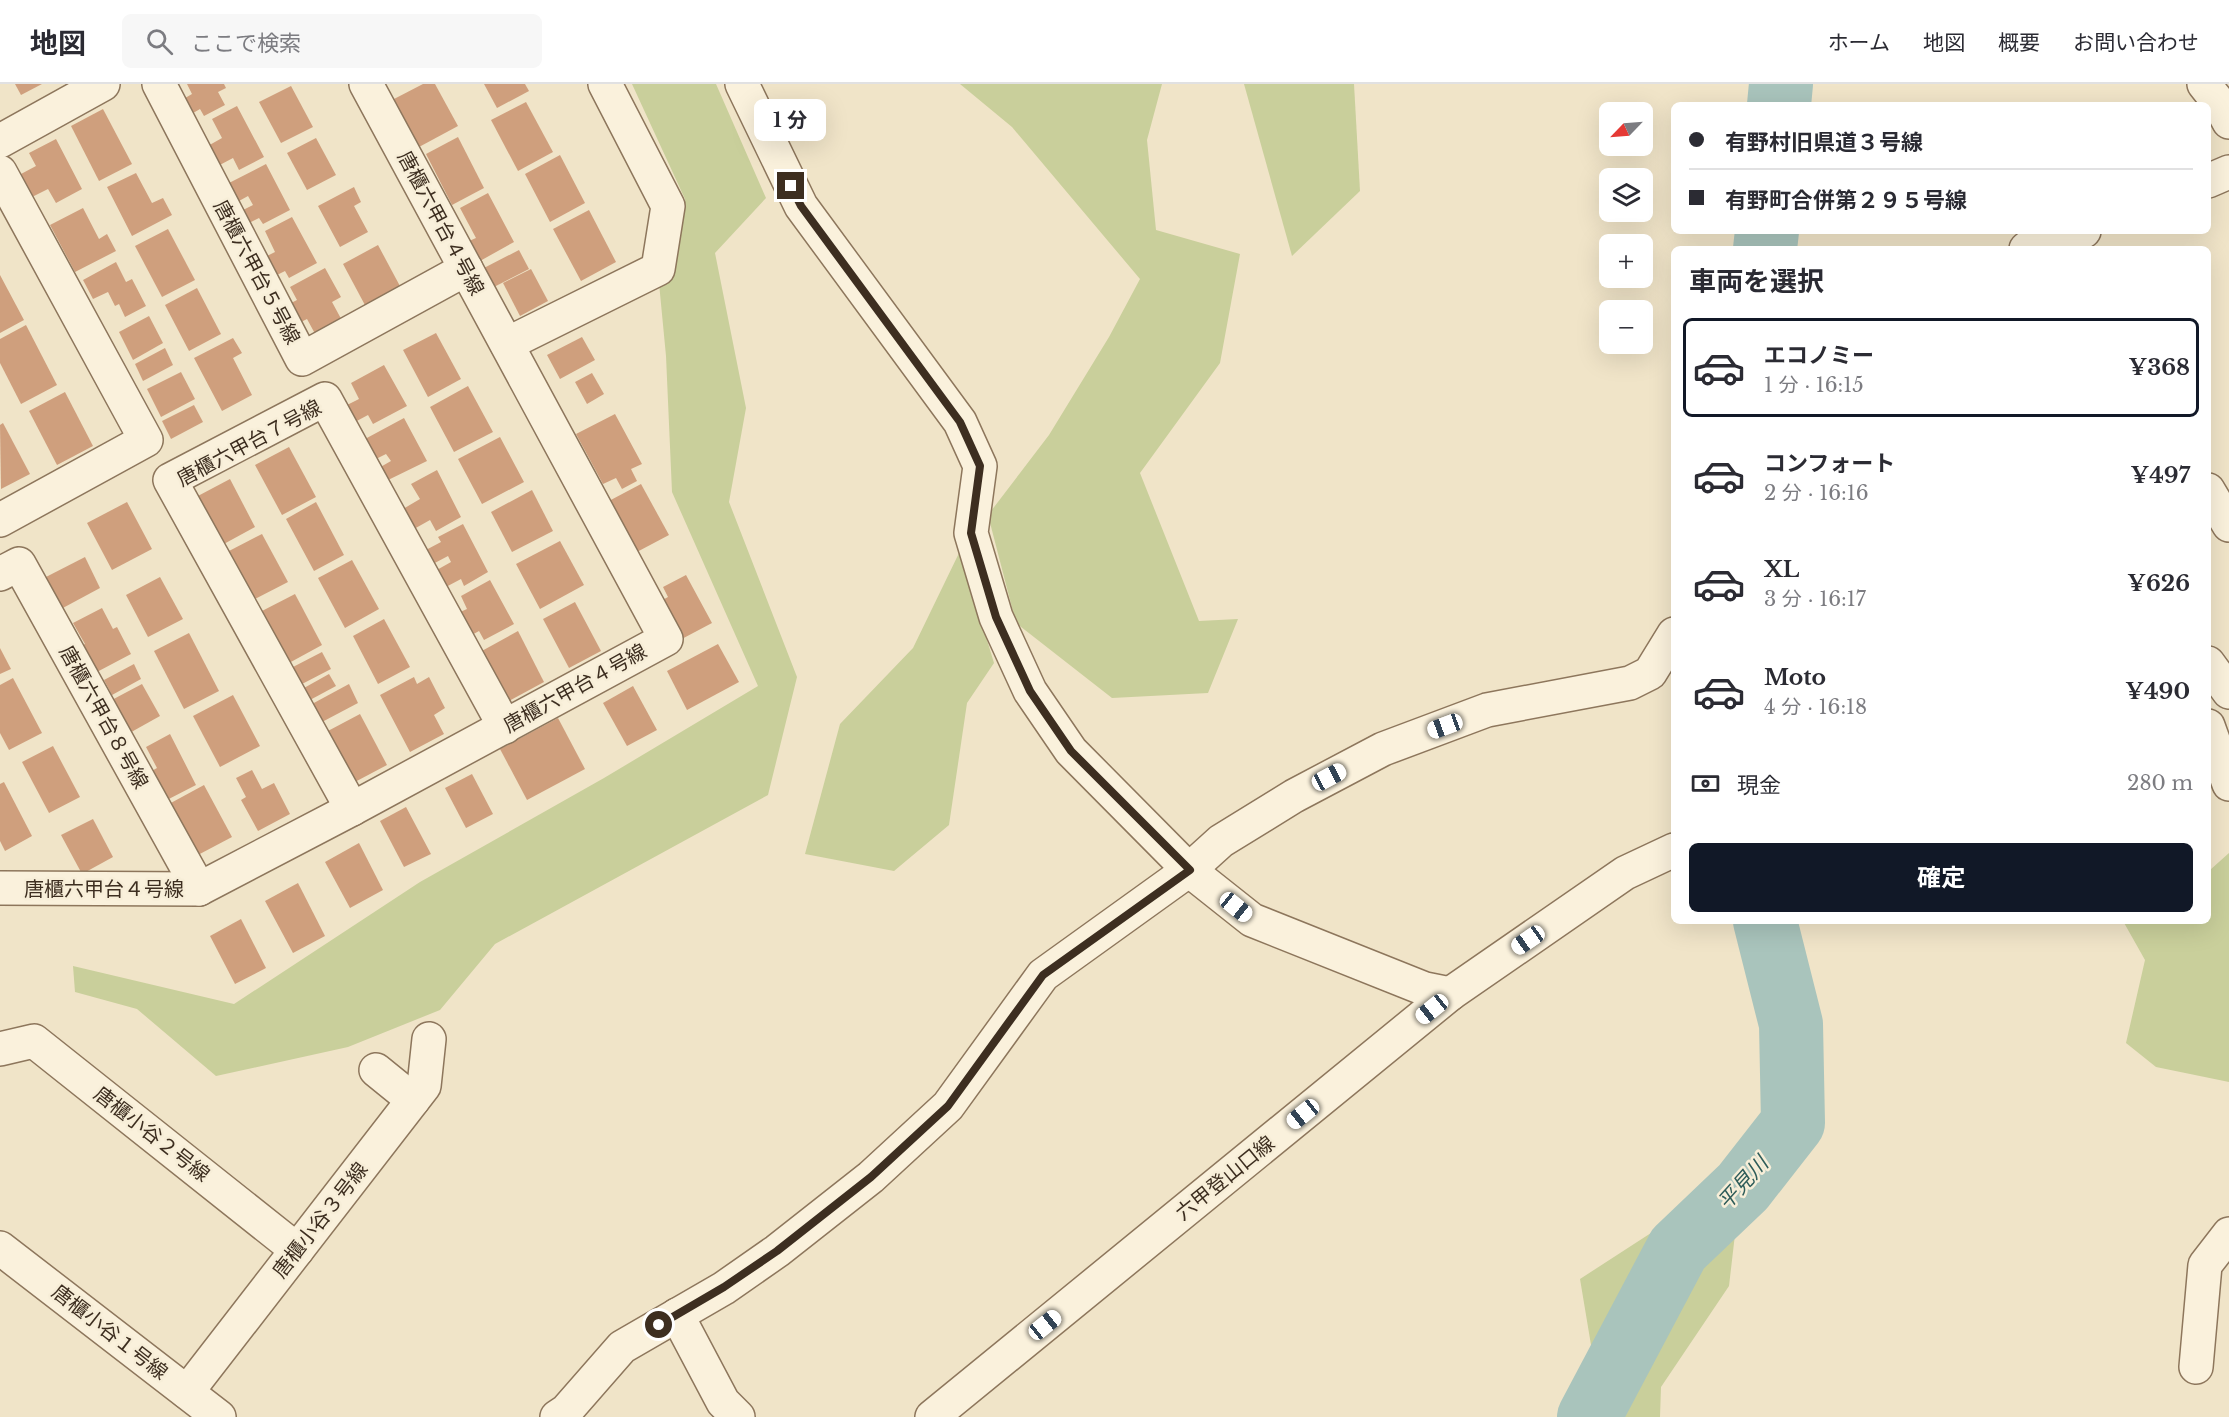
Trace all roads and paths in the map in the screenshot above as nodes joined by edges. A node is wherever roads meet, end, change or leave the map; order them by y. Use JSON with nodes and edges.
{"nodes":[{"id":1,"x":103,"y":84,"type":"edge"},
{"id":2,"x":159,"y":84,"type":"edge"},
{"id":3,"x":366,"y":84,"type":"edge"},
{"id":4,"x":604,"y":84,"type":"edge"},
{"id":5,"x":742,"y":84,"type":"edge"},
{"id":6,"x":2204,"y":84,"type":"edge"},
{"id":7,"x":2229,"y":122,"type":"edge"},
{"id":8,"x":0,"y":141,"type":"edge"},
{"id":9,"x":0,"y":172,"type":"edge"},
{"id":10,"x":2229,"y":172,"type":"edge"},
{"id":11,"x":2211,"y":180,"type":"edge"},
{"id":12,"x":2073,"y":234,"type":"edge"},
{"id":13,"x":2030,"y":246,"type":"edge"},
{"id":14,"x":466,"y":269,"type":"junction"},
{"id":15,"x":507,"y":344,"type":"junction"},
{"id":16,"x":0,"y":520,"type":"edge"},
{"id":17,"x":0,"y":574,"type":"edge"},
{"id":18,"x":1671,"y":639,"type":"edge"},
{"id":19,"x":2211,"y":667,"type":"edge"},
{"id":20,"x":2229,"y":692,"type":"edge"},
{"id":21,"x":2229,"y":702,"type":"edge"},
{"id":22,"x":2211,"y":707,"type":"edge"},
{"id":23,"x":505,"y":727,"type":"junction"},
{"id":24,"x":2211,"y":734,"type":"edge"},
{"id":25,"x":2229,"y":784,"type":"edge"},
{"id":26,"x":352,"y":809,"type":"junction"},
{"id":27,"x":1671,"y":851,"type":"edge"},
{"id":28,"x":1190,"y":870,"type":"junction"},
{"id":29,"x":0,"y":888,"type":"edge"},
{"id":30,"x":199,"y":889,"type":"junction"},
{"id":31,"x":1450,"y":994,"type":"junction"},
{"id":32,"x":429,"y":1039,"type":"dead end"},
{"id":33,"x":0,"y":1049,"type":"edge"},
{"id":34,"x":376,"y":1070,"type":"dead end"},
{"id":35,"x":414,"y":1100,"type":"junction"},
{"id":36,"x":2229,"y":1234,"type":"edge"},
{"id":37,"x":0,"y":1248,"type":"edge"},
{"id":38,"x":297,"y":1250,"type":"junction"},
{"id":39,"x":677,"y":1315,"type":"junction"},
{"id":40,"x":2196,"y":1367,"type":"dead end"},
{"id":41,"x":187,"y":1392,"type":"junction"},
{"id":42,"x":951,"y":1411,"type":"edge"},
{"id":43,"x":219,"y":1417,"type":"edge"},
{"id":44,"x":557,"y":1417,"type":"edge"},
{"id":45,"x":738,"y":1417,"type":"edge"}],
"edges":[{"from":1,"to":8,"type":"street"},
{"from":2,"to":14,"type":"street","name":"唐櫃六甲台５号線"},
{"from":3,"to":14,"type":"street","name":"唐櫃六甲台４号線"},
{"from":4,"to":15,"type":"street"},
{"from":5,"to":28,"type":"street"},
{"from":6,"to":7,"type":"street"},
{"from":9,"to":16,"type":"street"},
{"from":10,"to":11,"type":"street"},
{"from":12,"to":13,"type":"street"},
{"from":14,"to":15,"type":"street","name":"唐櫃六甲台４号線"},
{"from":15,"to":23,"type":"street","name":"唐櫃六甲台４号線"},
{"from":17,"to":30,"type":"street","name":"唐櫃六甲台８号線"},
{"from":18,"to":28,"type":"street"},
{"from":19,"to":20,"type":"street"},
{"from":21,"to":22,"type":"street"},
{"from":23,"to":26,"type":"street","name":"唐櫃六甲台４号線"},
{"from":23,"to":26,"type":"street","name":"唐櫃六甲台７号線"},
{"from":24,"to":25,"type":"street"},
{"from":26,"to":30,"type":"street","name":"唐櫃六甲台４号線"},
{"from":27,"to":31,"type":"street","name":"六甲登山口線"},
{"from":28,"to":31,"type":"street"},
{"from":28,"to":39,"type":"street"},
{"from":29,"to":30,"type":"street","name":"唐櫃六甲台４号線"},
{"from":31,"to":42,"type":"street","name":"六甲登山口線"},
{"from":32,"to":35,"type":"street","name":"唐櫃小谷３号線"},
{"from":33,"to":38,"type":"street","name":"唐櫃小谷２号線"},
{"from":34,"to":35,"type":"street"},
{"from":35,"to":38,"type":"street","name":"唐櫃小谷３号線"},
{"from":36,"to":40,"type":"street"},
{"from":37,"to":41,"type":"street","name":"唐櫃小谷１号線"},
{"from":38,"to":41,"type":"street","name":"唐櫃小谷３号線"},
{"from":39,"to":44,"type":"street"},
{"from":39,"to":45,"type":"street"},
{"from":41,"to":43,"type":"street","name":"唐櫃小谷１号線"}]}
